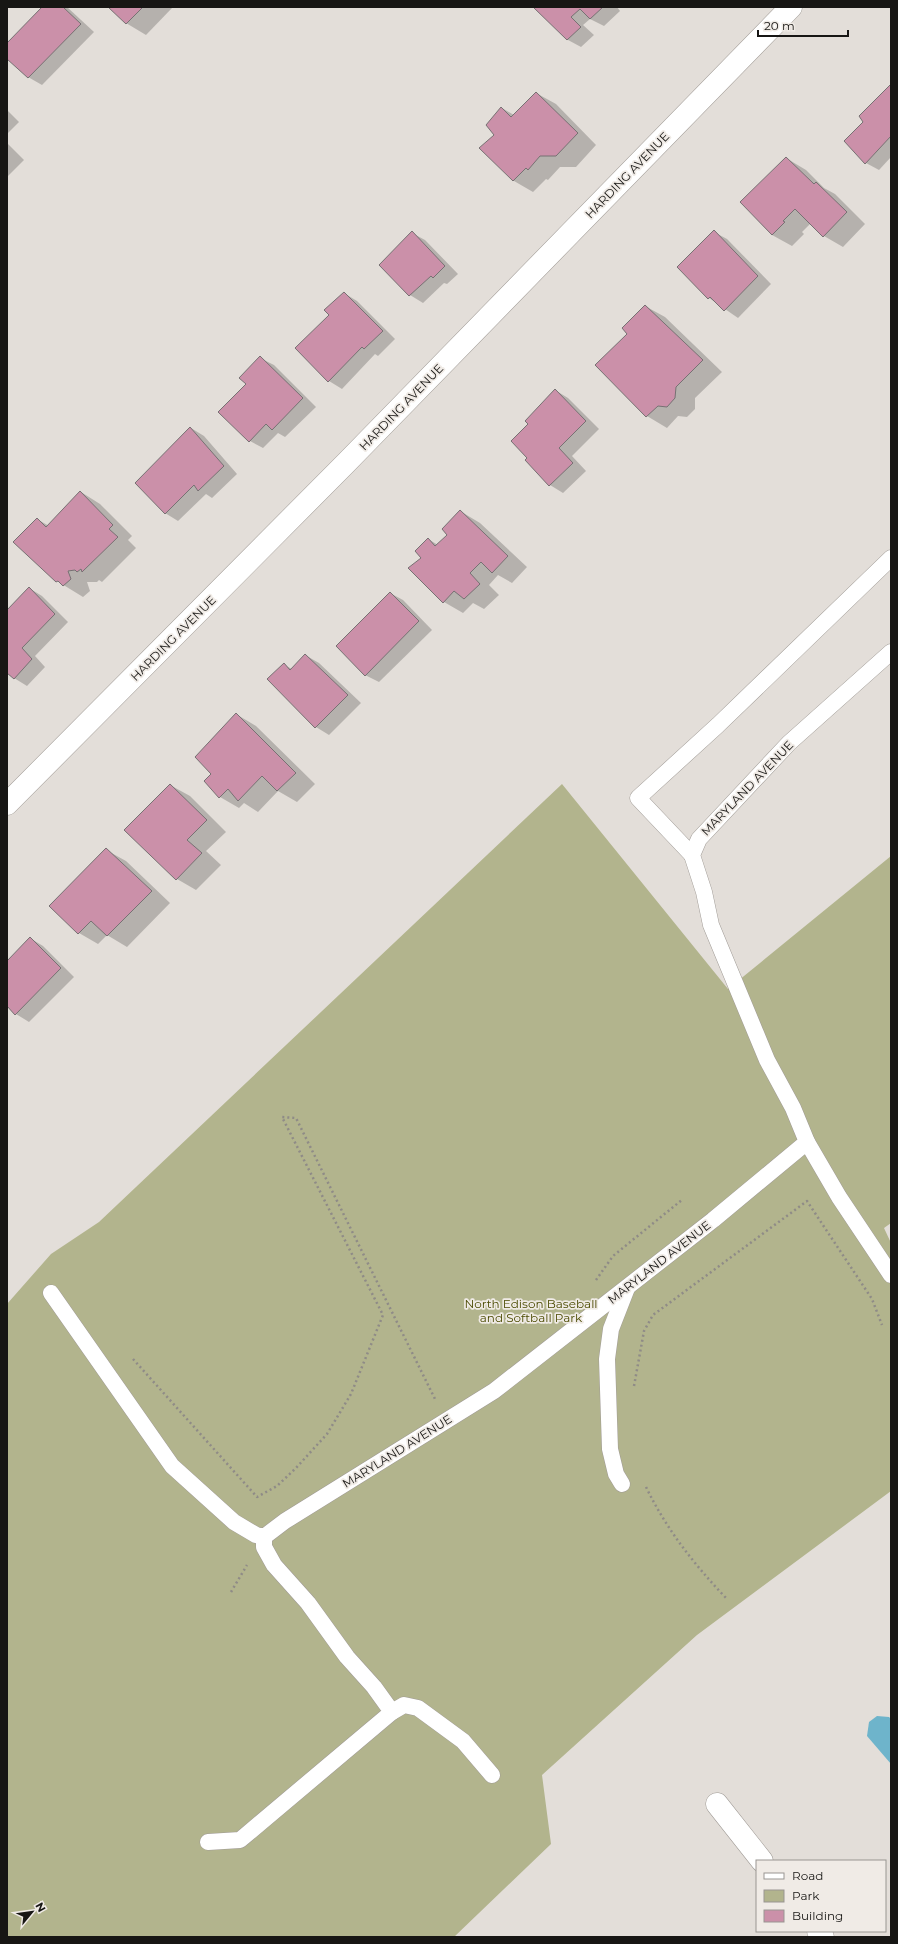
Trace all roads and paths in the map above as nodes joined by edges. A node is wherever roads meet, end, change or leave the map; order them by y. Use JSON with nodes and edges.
{"nodes":[{"id":1,"x":791,"y":7,"type":"edge"},
{"id":2,"x":891,"y":558,"type":"edge"},
{"id":3,"x":891,"y":652,"type":"edge"},
{"id":4,"x":7,"y":804,"type":"edge"},
{"id":5,"x":692,"y":855,"type":"junction"},
{"id":6,"x":808,"y":1142,"type":"junction"},
{"id":7,"x":682,"y":1199,"type":"dead end"},
{"id":8,"x":891,"y":1275,"type":"edge"},
{"id":9,"x":594,"y":1284,"type":"dead end"},
{"id":10,"x":627,"y":1286,"type":"junction"},
{"id":11,"x":51,"y":1293,"type":"dead end"},
{"id":12,"x":882,"y":1325,"type":"dead end"},
{"id":13,"x":133,"y":1358,"type":"dead end"},
{"id":14,"x":634,"y":1392,"type":"dead end"},
{"id":15,"x":438,"y":1404,"type":"dead end"},
{"id":16,"x":643,"y":1481,"type":"dead end"},
{"id":17,"x":622,"y":1484,"type":"dead end"},
{"id":18,"x":264,"y":1537,"type":"junction"},
{"id":19,"x":726,"y":1598,"type":"dead end"},
{"id":20,"x":392,"y":1712,"type":"junction"},
{"id":21,"x":492,"y":1775,"type":"dead end"},
{"id":22,"x":716,"y":1804,"type":"dead end"},
{"id":23,"x":208,"y":1842,"type":"dead end"},
{"id":24,"x":761,"y":1860,"type":"edge"}],
"edges":[{"from":1,"to":4,"type":"street","name":"HARDING AVENUE"},
{"from":2,"to":5,"type":"lane"},
{"from":3,"to":5,"type":"lane","name":"MARYLAND AVENUE"},
{"from":5,"to":6,"type":"lane"},
{"from":6,"to":8,"type":"lane"},
{"from":6,"to":10,"type":"lane","name":"MARYLAND AVENUE"},
{"from":7,"to":9,"type":"path"},
{"from":10,"to":17,"type":"lane"},
{"from":10,"to":18,"type":"lane","name":"MARYLAND AVENUE"},
{"from":11,"to":18,"type":"lane"},
{"from":12,"to":14,"type":"path"},
{"from":13,"to":15,"type":"path"},
{"from":16,"to":19,"type":"path"},
{"from":18,"to":20,"type":"lane"},
{"from":20,"to":21,"type":"lane"},
{"from":20,"to":23,"type":"lane"},
{"from":22,"to":24,"type":"street"}]}
